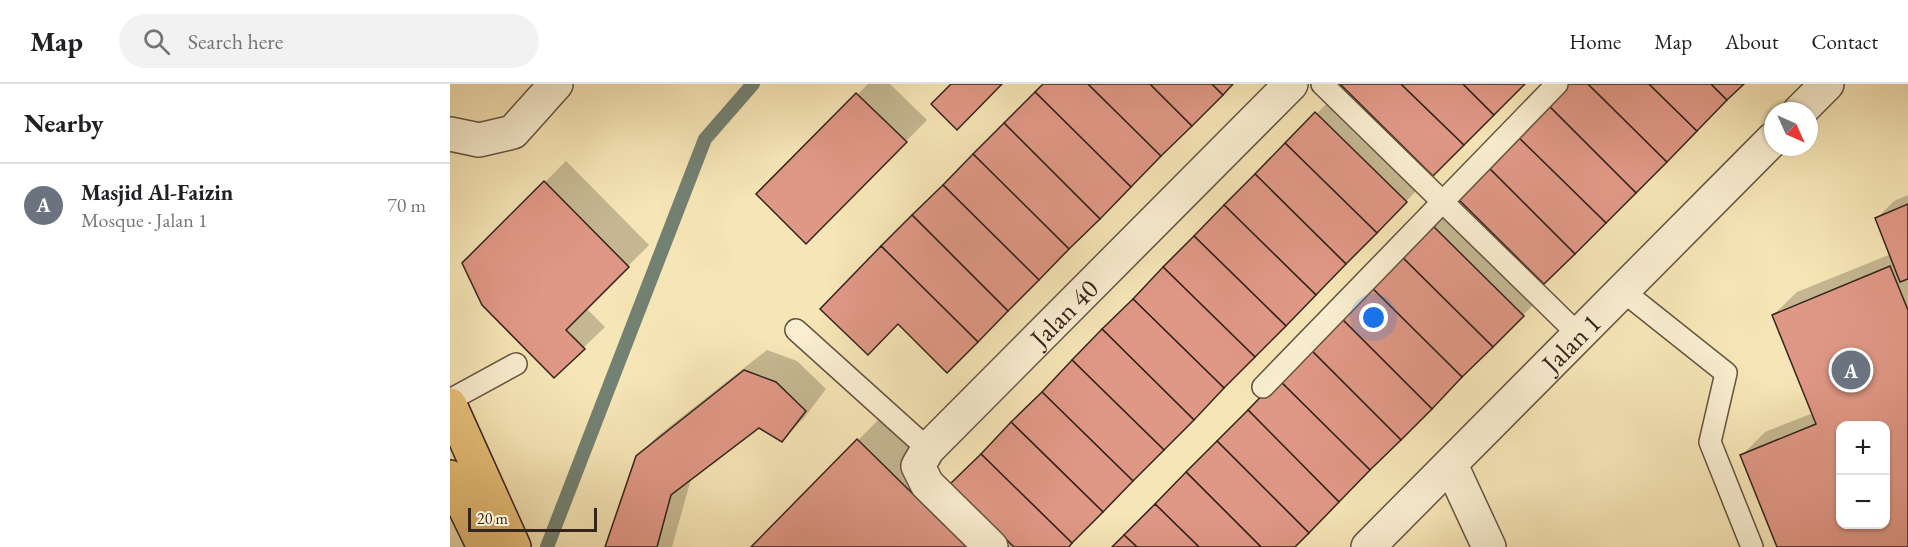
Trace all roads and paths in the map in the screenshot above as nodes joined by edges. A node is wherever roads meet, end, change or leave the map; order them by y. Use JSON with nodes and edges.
{"nodes":[{"id":1,"x":556,"y":84,"type":"edge"},
{"id":2,"x":1291,"y":84,"type":"edge"},
{"id":3,"x":1322,"y":84,"type":"edge"},
{"id":4,"x":1557,"y":84,"type":"edge"},
{"id":5,"x":1827,"y":84,"type":"edge"},
{"id":6,"x":1809,"y":102,"type":"edge"},
{"id":7,"x":450,"y":134,"type":"edge"},
{"id":8,"x":1764,"y":148,"type":"edge"},
{"id":9,"x":1442,"y":201,"type":"junction"},
{"id":10,"x":1623,"y":291,"type":"junction"},
{"id":11,"x":796,"y":330,"type":"dead end"},
{"id":12,"x":1579,"y":335,"type":"junction"},
{"id":13,"x":516,"y":364,"type":"dead end"},
{"id":14,"x":1263,"y":387,"type":"dead end"},
{"id":15,"x":450,"y":400,"type":"edge"},
{"id":16,"x":450,"y":405,"type":"edge"},
{"id":17,"x":928,"y":449,"type":"junction"},
{"id":18,"x":1451,"y":465,"type":"junction"},
{"id":19,"x":450,"y":477,"type":"edge"},
{"id":20,"x":484,"y":547,"type":"edge"},
{"id":21,"x":514,"y":547,"type":"edge"},
{"id":22,"x":991,"y":547,"type":"edge"},
{"id":23,"x":1368,"y":547,"type":"edge"},
{"id":24,"x":1489,"y":547,"type":"edge"},
{"id":25,"x":1752,"y":547,"type":"edge"}],
"edges":[{"from":1,"to":7,"type":"street"},
{"from":2,"to":17,"type":"street","name":"Jalan 40"},
{"from":3,"to":9,"type":"lane"},
{"from":4,"to":9,"type":"lane"},
{"from":5,"to":6,"type":"street"},
{"from":8,"to":10,"type":"street","name":"Jalan 1"},
{"from":9,"to":12,"type":"lane"},
{"from":9,"to":14,"type":"lane"},
{"from":10,"to":12,"type":"street","name":"Jalan 1"},
{"from":10,"to":25,"type":"lane"},
{"from":11,"to":17,"type":"lane"},
{"from":12,"to":18,"type":"street","name":"Jalan 1"},
{"from":13,"to":15,"type":"lane"},
{"from":16,"to":21,"type":"main road"},
{"from":17,"to":22,"type":"street"},
{"from":18,"to":23,"type":"street","name":"Jalan 1"},
{"from":18,"to":24,"type":"street"},
{"from":19,"to":20,"type":"main road"}]}
